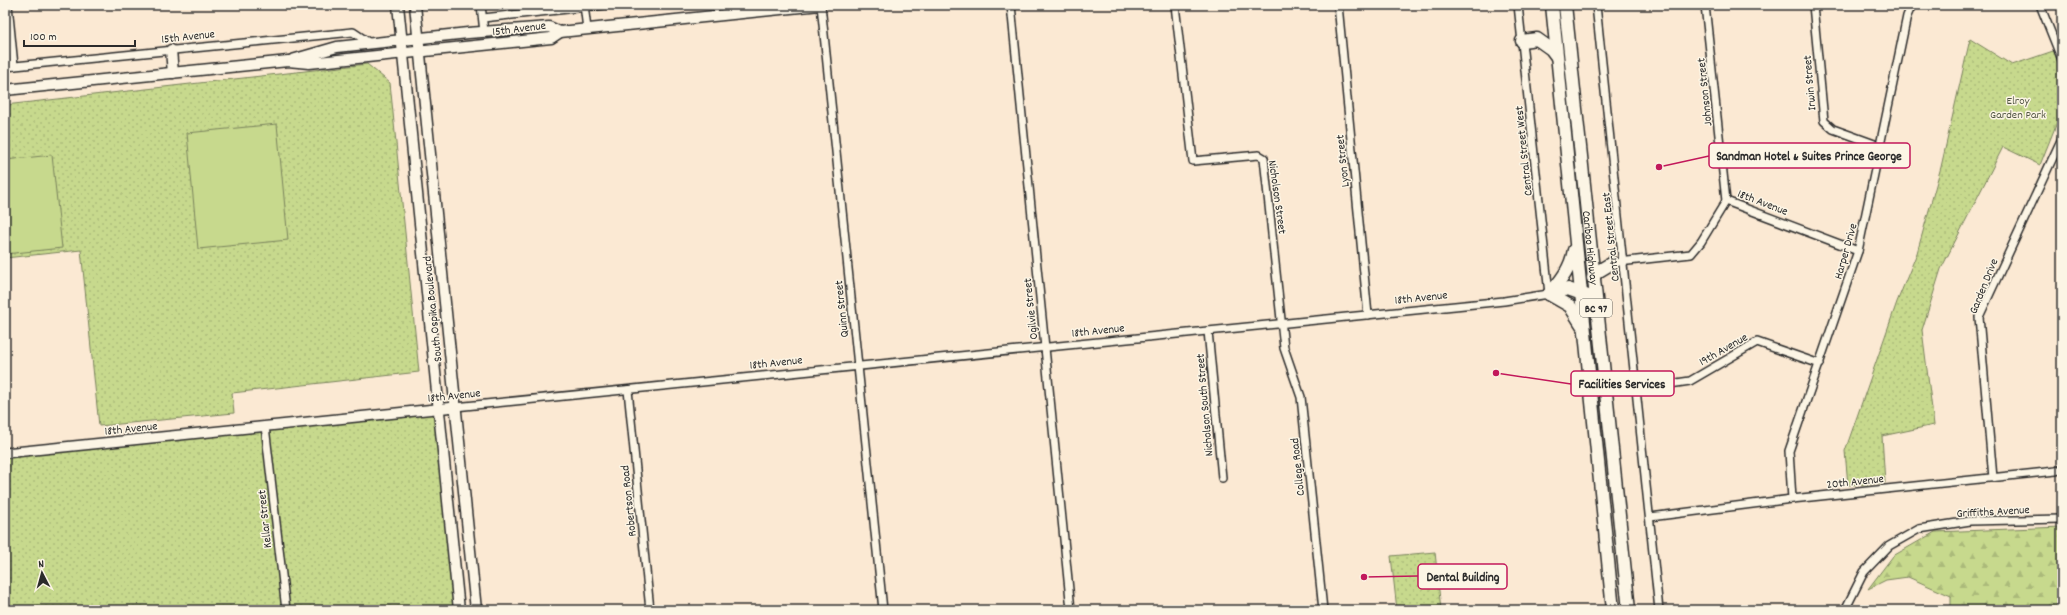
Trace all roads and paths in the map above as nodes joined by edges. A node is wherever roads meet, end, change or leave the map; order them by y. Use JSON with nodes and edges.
{"nodes":[{"id":1,"x":8,"y":5,"type":"edge"},
{"id":2,"x":398,"y":5,"type":"edge"},
{"id":3,"x":415,"y":5,"type":"edge"},
{"id":4,"x":481,"y":5,"type":"edge"},
{"id":5,"x":605,"y":5,"type":"edge"},
{"id":6,"x":820,"y":5,"type":"edge"},
{"id":7,"x":1011,"y":5,"type":"edge"},
{"id":8,"x":1175,"y":5,"type":"edge"},
{"id":9,"x":1338,"y":5,"type":"edge"},
{"id":10,"x":1518,"y":5,"type":"edge"},
{"id":11,"x":1565,"y":5,"type":"edge"},
{"id":12,"x":1596,"y":5,"type":"edge"},
{"id":13,"x":1705,"y":5,"type":"edge"},
{"id":14,"x":1813,"y":5,"type":"edge"},
{"id":15,"x":1912,"y":5,"type":"edge"},
{"id":16,"x":2040,"y":5,"type":"edge"},
{"id":17,"x":584,"y":6,"type":"edge"},
{"id":18,"x":1552,"y":10,"type":"edge"},
{"id":19,"x":483,"y":18,"type":"junction"},
{"id":20,"x":587,"y":29,"type":"junction"},
{"id":21,"x":484,"y":32,"type":"junction"},
{"id":22,"x":560,"y":32,"type":"junction"},
{"id":23,"x":418,"y":38,"type":"junction"},
{"id":24,"x":1537,"y":39,"type":"junction"},
{"id":25,"x":401,"y":40,"type":"junction"},
{"id":26,"x":1522,"y":41,"type":"junction"},
{"id":27,"x":370,"y":44,"type":"junction"},
{"id":28,"x":171,"y":50,"type":"junction"},
{"id":29,"x":419,"y":52,"type":"junction"},
{"id":30,"x":403,"y":54,"type":"junction"},
{"id":31,"x":1557,"y":57,"type":"junction"},
{"id":32,"x":2062,"y":60,"type":"edge"},
{"id":33,"x":288,"y":61,"type":"junction"},
{"id":34,"x":14,"y":66,"type":"junction"},
{"id":35,"x":5,"y":67,"type":"edge"},
{"id":36,"x":173,"y":73,"type":"junction"},
{"id":37,"x":5,"y":90,"type":"edge"},
{"id":38,"x":2062,"y":138,"type":"edge"},
{"id":39,"x":1880,"y":146,"type":"junction"},
{"id":40,"x":1726,"y":201,"type":"junction"},
{"id":41,"x":1576,"y":239,"type":"junction"},
{"id":42,"x":1858,"y":251,"type":"junction"},
{"id":43,"x":1590,"y":253,"type":"junction"},
{"id":44,"x":1618,"y":262,"type":"junction"},
{"id":45,"x":1593,"y":278,"type":"junction"},
{"id":46,"x":1581,"y":293,"type":"junction"},
{"id":47,"x":1549,"y":294,"type":"junction"},
{"id":48,"x":1596,"y":307,"type":"junction"},
{"id":49,"x":1368,"y":315,"type":"junction"},
{"id":50,"x":1283,"y":323,"type":"junction"},
{"id":51,"x":1208,"y":331,"type":"junction"},
{"id":52,"x":1586,"y":334,"type":"junction"},
{"id":53,"x":1045,"y":348,"type":"junction"},
{"id":54,"x":1820,"y":364,"type":"junction"},
{"id":55,"x":858,"y":366,"type":"junction"},
{"id":56,"x":1636,"y":389,"type":"junction"},
{"id":57,"x":628,"y":390,"type":"junction"},
{"id":58,"x":455,"y":407,"type":"junction"},
{"id":59,"x":438,"y":409,"type":"junction"},
{"id":60,"x":265,"y":426,"type":"junction"},
{"id":61,"x":5,"y":453,"type":"edge"},
{"id":62,"x":2062,"y":469,"type":"edge"},
{"id":63,"x":1222,"y":478,"type":"dead end"},
{"id":64,"x":1993,"y":478,"type":"junction"},
{"id":65,"x":1792,"y":499,"type":"junction"},
{"id":66,"x":1650,"y":517,"type":"junction"},
{"id":67,"x":2062,"y":519,"type":"edge"},
{"id":68,"x":286,"y":610,"type":"edge"},
{"id":69,"x":459,"y":610,"type":"edge"},
{"id":70,"x":476,"y":610,"type":"edge"},
{"id":71,"x":650,"y":610,"type":"edge"},
{"id":72,"x":883,"y":610,"type":"edge"},
{"id":73,"x":1071,"y":610,"type":"edge"},
{"id":74,"x":1323,"y":610,"type":"edge"},
{"id":75,"x":1614,"y":610,"type":"edge"},
{"id":76,"x":1629,"y":610,"type":"edge"},
{"id":77,"x":1660,"y":610,"type":"edge"},
{"id":78,"x":1845,"y":610,"type":"edge"}],
"edges":[{"from":1,"to":34,"type":"street"},
{"from":2,"to":25,"type":"main road","name":"South Ospika Boulevard"},
{"from":3,"to":23,"type":"main road","name":"South Ospika Boulevard"},
{"from":4,"to":19,"type":"street"},
{"from":5,"to":17,"type":"street","name":"15th Avenue"},
{"from":6,"to":20,"type":"main road","name":"15th Avenue"},
{"from":6,"to":55,"type":"street","name":"Quinn Street"},
{"from":7,"to":53,"type":"street","name":"Ogilvie Street"},
{"from":8,"to":50,"type":"street","name":"Nicholson Street"},
{"from":9,"to":49,"type":"street","name":"Lyon Street"},
{"from":10,"to":26,"type":"street","name":"Central Street West"},
{"from":11,"to":43,"type":"highway","name":"Cariboo Highway","number":"BC 97"},
{"from":12,"to":44,"type":"street","name":"Central Street East"},
{"from":13,"to":40,"type":"street","name":"Johnson Street"},
{"from":14,"to":39,"type":"street","name":"Irwin Street"},
{"from":15,"to":39,"type":"street","name":"Harper Drive"},
{"from":16,"to":32,"type":"street"},
{"from":17,"to":19,"type":"street","name":"15th Avenue"},
{"from":17,"to":20,"type":"street"},
{"from":18,"to":24,"type":"highway"},
{"from":18,"to":31,"type":"highway","name":"Cariboo Highway","number":"BC 97"},
{"from":19,"to":21,"type":"street"},
{"from":20,"to":22,"type":"main road","name":"15th Avenue"},
{"from":21,"to":22,"type":"main road","name":"15th Avenue"},
{"from":21,"to":23,"type":"main road","name":"15th Avenue"},
{"from":22,"to":29,"type":"main road","name":"15th Avenue"},
{"from":23,"to":25,"type":"main road","name":"15th Avenue"},
{"from":23,"to":29,"type":"main road","name":"South Ospika Boulevard"},
{"from":24,"to":26,"type":"highway"},
{"from":24,"to":31,"type":"highway"},
{"from":25,"to":27,"type":"main road","name":"15th Avenue"},
{"from":25,"to":30,"type":"main road","name":"South Ospika Boulevard"},
{"from":26,"to":47,"type":"street","name":"Central Street West"},
{"from":27,"to":28,"type":"street","name":"15th Avenue"},
{"from":27,"to":33,"type":"main road","name":"15th Avenue"},
{"from":28,"to":34,"type":"street","name":"15th Avenue"},
{"from":28,"to":36,"type":"main road"},
{"from":29,"to":30,"type":"main road","name":"15th Avenue"},
{"from":29,"to":58,"type":"main road","name":"South Ospika Boulevard"},
{"from":30,"to":33,"type":"main road","name":"15th Avenue"},
{"from":30,"to":59,"type":"main road","name":"South Ospika Boulevard"},
{"from":31,"to":41,"type":"highway","name":"Cariboo Highway","number":"BC 97"},
{"from":33,"to":36,"type":"main road","name":"15th Avenue"},
{"from":34,"to":35,"type":"street","name":"15th Avenue"},
{"from":36,"to":37,"type":"main road","name":"15th Avenue"},
{"from":38,"to":64,"type":"street","name":"Garden Drive"},
{"from":39,"to":42,"type":"street","name":"Harper Drive"},
{"from":40,"to":42,"type":"street","name":"18th Avenue"},
{"from":40,"to":44,"type":"street","name":"18th Avenue"},
{"from":41,"to":46,"type":"highway","name":"Cariboo Highway","number":"BC 97"},
{"from":41,"to":47,"type":"highway"},
{"from":42,"to":54,"type":"street","name":"Harper Drive"},
{"from":43,"to":44,"type":"highway"},
{"from":43,"to":45,"type":"highway","name":"Cariboo Highway","number":"BC 97"},
{"from":44,"to":45,"type":"highway"},
{"from":44,"to":56,"type":"street","name":"Central Street East"},
{"from":45,"to":48,"type":"highway","name":"Cariboo Highway","number":"BC 97"},
{"from":46,"to":47,"type":"highway"},
{"from":46,"to":48,"type":"highway"},
{"from":46,"to":52,"type":"highway","name":"Cariboo Highway","number":"BC 97"},
{"from":47,"to":49,"type":"street","name":"18th Avenue"},
{"from":47,"to":52,"type":"highway"},
{"from":48,"to":76,"type":"highway","name":"Cariboo Highway","number":"BC 97"},
{"from":49,"to":50,"type":"street","name":"18th Avenue"},
{"from":50,"to":51,"type":"street","name":"18th Avenue"},
{"from":50,"to":74,"type":"street","name":"College Road"},
{"from":51,"to":53,"type":"street","name":"18th Avenue"},
{"from":51,"to":63,"type":"street","name":"Nicholson South Street"},
{"from":52,"to":75,"type":"highway","name":"Cariboo Highway","number":"BC 97"},
{"from":53,"to":55,"type":"street","name":"18th Avenue"},
{"from":53,"to":73,"type":"street","name":"Ogilvie Street"},
{"from":54,"to":56,"type":"street","name":"19th Avenue"},
{"from":54,"to":65,"type":"street","name":"Harper Drive"},
{"from":55,"to":57,"type":"street","name":"18th Avenue"},
{"from":55,"to":72,"type":"street","name":"Quinn Street"},
{"from":56,"to":66,"type":"street","name":"Central Street East"},
{"from":57,"to":58,"type":"street","name":"18th Avenue"},
{"from":57,"to":71,"type":"street","name":"Robertson Road"},
{"from":58,"to":59,"type":"street","name":"18th Avenue"},
{"from":58,"to":70,"type":"main road","name":"South Ospika Boulevard"},
{"from":59,"to":60,"type":"street","name":"18th Avenue"},
{"from":59,"to":69,"type":"main road","name":"South Ospika Boulevard"},
{"from":60,"to":61,"type":"street","name":"18th Avenue"},
{"from":60,"to":68,"type":"street","name":"Kellar Street"},
{"from":62,"to":64,"type":"street","name":"20th Avenue"},
{"from":64,"to":65,"type":"street","name":"20th Avenue"},
{"from":65,"to":66,"type":"street","name":"20th Avenue"},
{"from":66,"to":77,"type":"street","name":"Central Street East"},
{"from":67,"to":78,"type":"street","name":"Griffiths Avenue"}]}
